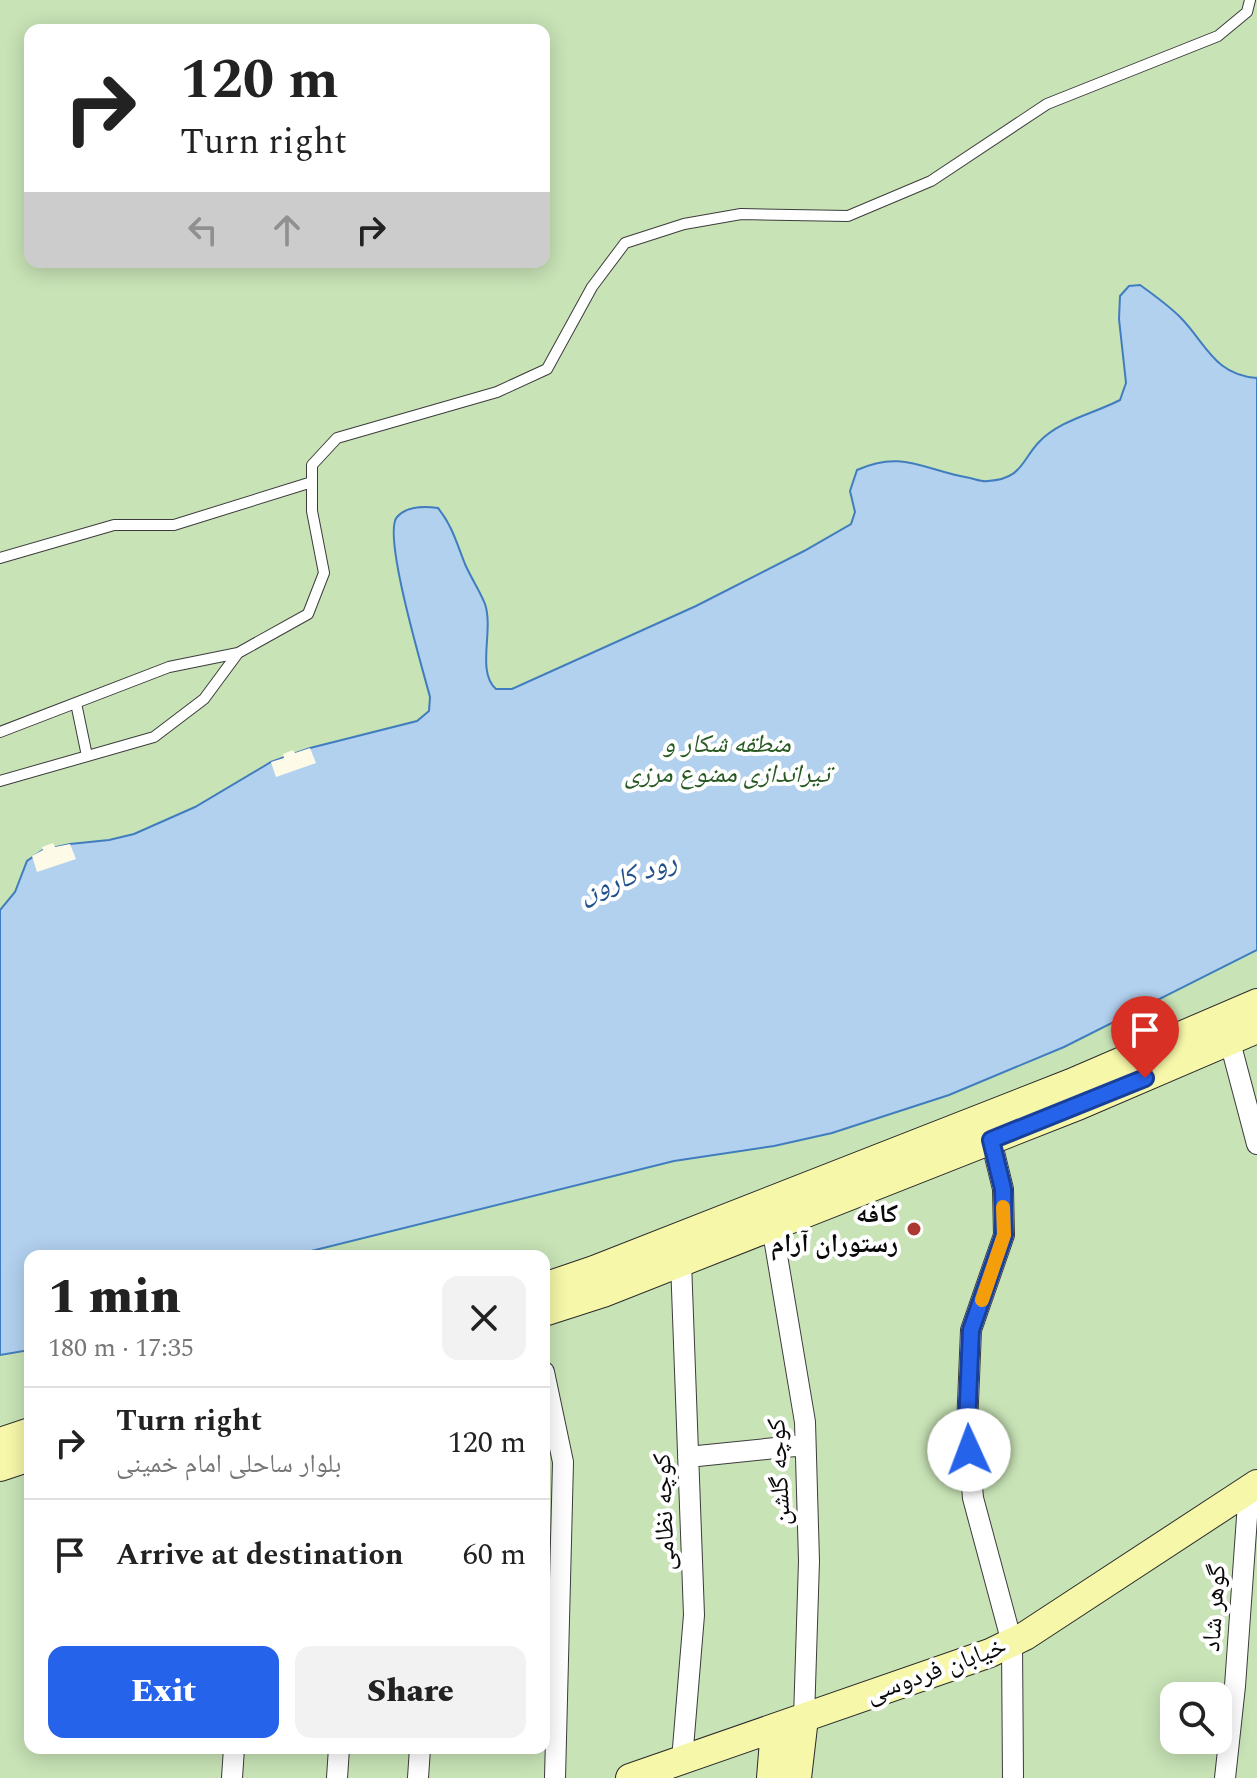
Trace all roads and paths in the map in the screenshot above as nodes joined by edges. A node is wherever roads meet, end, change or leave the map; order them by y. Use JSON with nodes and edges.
{"nodes":[{"id":1,"x":1250,"y":0,"type":"edge"},
{"id":2,"x":312,"y":482,"type":"junction"},
{"id":3,"x":0,"y":558,"type":"edge"},
{"id":4,"x":238,"y":653,"type":"junction"},
{"id":5,"x":76,"y":703,"type":"junction"},
{"id":6,"x":0,"y":732,"type":"edge"},
{"id":7,"x":87,"y":756,"type":"junction"},
{"id":8,"x":0,"y":781,"type":"edge"},
{"id":9,"x":1257,"y":1003,"type":"edge"},
{"id":10,"x":1257,"y":1029,"type":"edge"},
{"id":11,"x":1227,"y":1030,"type":"junction"},
{"id":12,"x":991,"y":1140,"type":"junction"},
{"id":13,"x":1257,"y":1144,"type":"edge"},
{"id":14,"x":772,"y":1226,"type":"junction"},
{"id":15,"x":681,"y":1262,"type":"junction"},
{"id":16,"x":550,"y":1285,"type":"edge"},
{"id":17,"x":550,"y":1310,"type":"edge"},
{"id":18,"x":550,"y":1400,"type":"edge"},
{"id":19,"x":24,"y":1434,"type":"edge"},
{"id":20,"x":0,"y":1442,"type":"edge"},
{"id":21,"x":805,"y":1445,"type":"junction"},
{"id":22,"x":688,"y":1457,"type":"junction"},
{"id":23,"x":24,"y":1459,"type":"edge"},
{"id":24,"x":0,"y":1467,"type":"edge"},
{"id":25,"x":1253,"y":1487,"type":"edge"},
{"id":26,"x":1012,"y":1643,"type":"junction"},
{"id":27,"x":804,"y":1718,"type":"junction"},
{"id":28,"x":775,"y":1728,"type":"junction"},
{"id":29,"x":234,"y":1754,"type":"edge"},
{"id":30,"x":339,"y":1754,"type":"edge"},
{"id":31,"x":420,"y":1754,"type":"edge"},
{"id":32,"x":682,"y":1760,"type":"junction"},
{"id":33,"x":232,"y":1778,"type":"edge"},
{"id":34,"x":337,"y":1778,"type":"edge"},
{"id":35,"x":418,"y":1778,"type":"edge"},
{"id":36,"x":555,"y":1778,"type":"edge"},
{"id":37,"x":630,"y":1778,"type":"edge"},
{"id":38,"x":771,"y":1778,"type":"edge"},
{"id":39,"x":797,"y":1778,"type":"edge"},
{"id":40,"x":1013,"y":1778,"type":"edge"},
{"id":41,"x":1225,"y":1778,"type":"edge"}],
"edges":[{"from":1,"to":2,"type":"lane"},
{"from":2,"to":3,"type":"lane"},
{"from":2,"to":4,"type":"lane"},
{"from":4,"to":5,"type":"lane"},
{"from":4,"to":7,"type":"lane"},
{"from":5,"to":6,"type":"lane"},
{"from":5,"to":7,"type":"lane"},
{"from":7,"to":8,"type":"lane"},
{"from":9,"to":11,"type":"main road"},
{"from":10,"to":11,"type":"main road"},
{"from":11,"to":12,"type":"main road"},
{"from":11,"to":13,"type":"street"},
{"from":11,"to":16,"type":"main road"},
{"from":12,"to":14,"type":"main road"},
{"from":12,"to":26,"type":"street"},
{"from":14,"to":15,"type":"main road"},
{"from":14,"to":21,"type":"street","name":"کوچه گلشن"},
{"from":15,"to":17,"type":"main road"},
{"from":15,"to":22,"type":"street","name":"کوچه نظامی"},
{"from":18,"to":36,"type":"street"},
{"from":19,"to":20,"type":"main road"},
{"from":21,"to":22,"type":"street"},
{"from":21,"to":27,"type":"street","name":"کوچه گلشن"},
{"from":22,"to":32,"type":"street","name":"کوچه نظامی"},
{"from":23,"to":24,"type":"main road"},
{"from":25,"to":26,"type":"main road","name":"خیابان فردوسی"},
{"from":25,"to":41,"type":"street","name":"گوهر شاد"},
{"from":26,"to":27,"type":"main road","name":"خیابان فردوسی"},
{"from":26,"to":40,"type":"street"},
{"from":27,"to":28,"type":"main road","name":"خیابان فردوسی"},
{"from":27,"to":39,"type":"main road"},
{"from":28,"to":32,"type":"main road","name":"خیابان فردوسی"},
{"from":28,"to":38,"type":"main road"},
{"from":29,"to":33,"type":"street"},
{"from":30,"to":34,"type":"street"},
{"from":31,"to":35,"type":"street"},
{"from":32,"to":37,"type":"main road","name":"خیابان فردوسی"}]}
